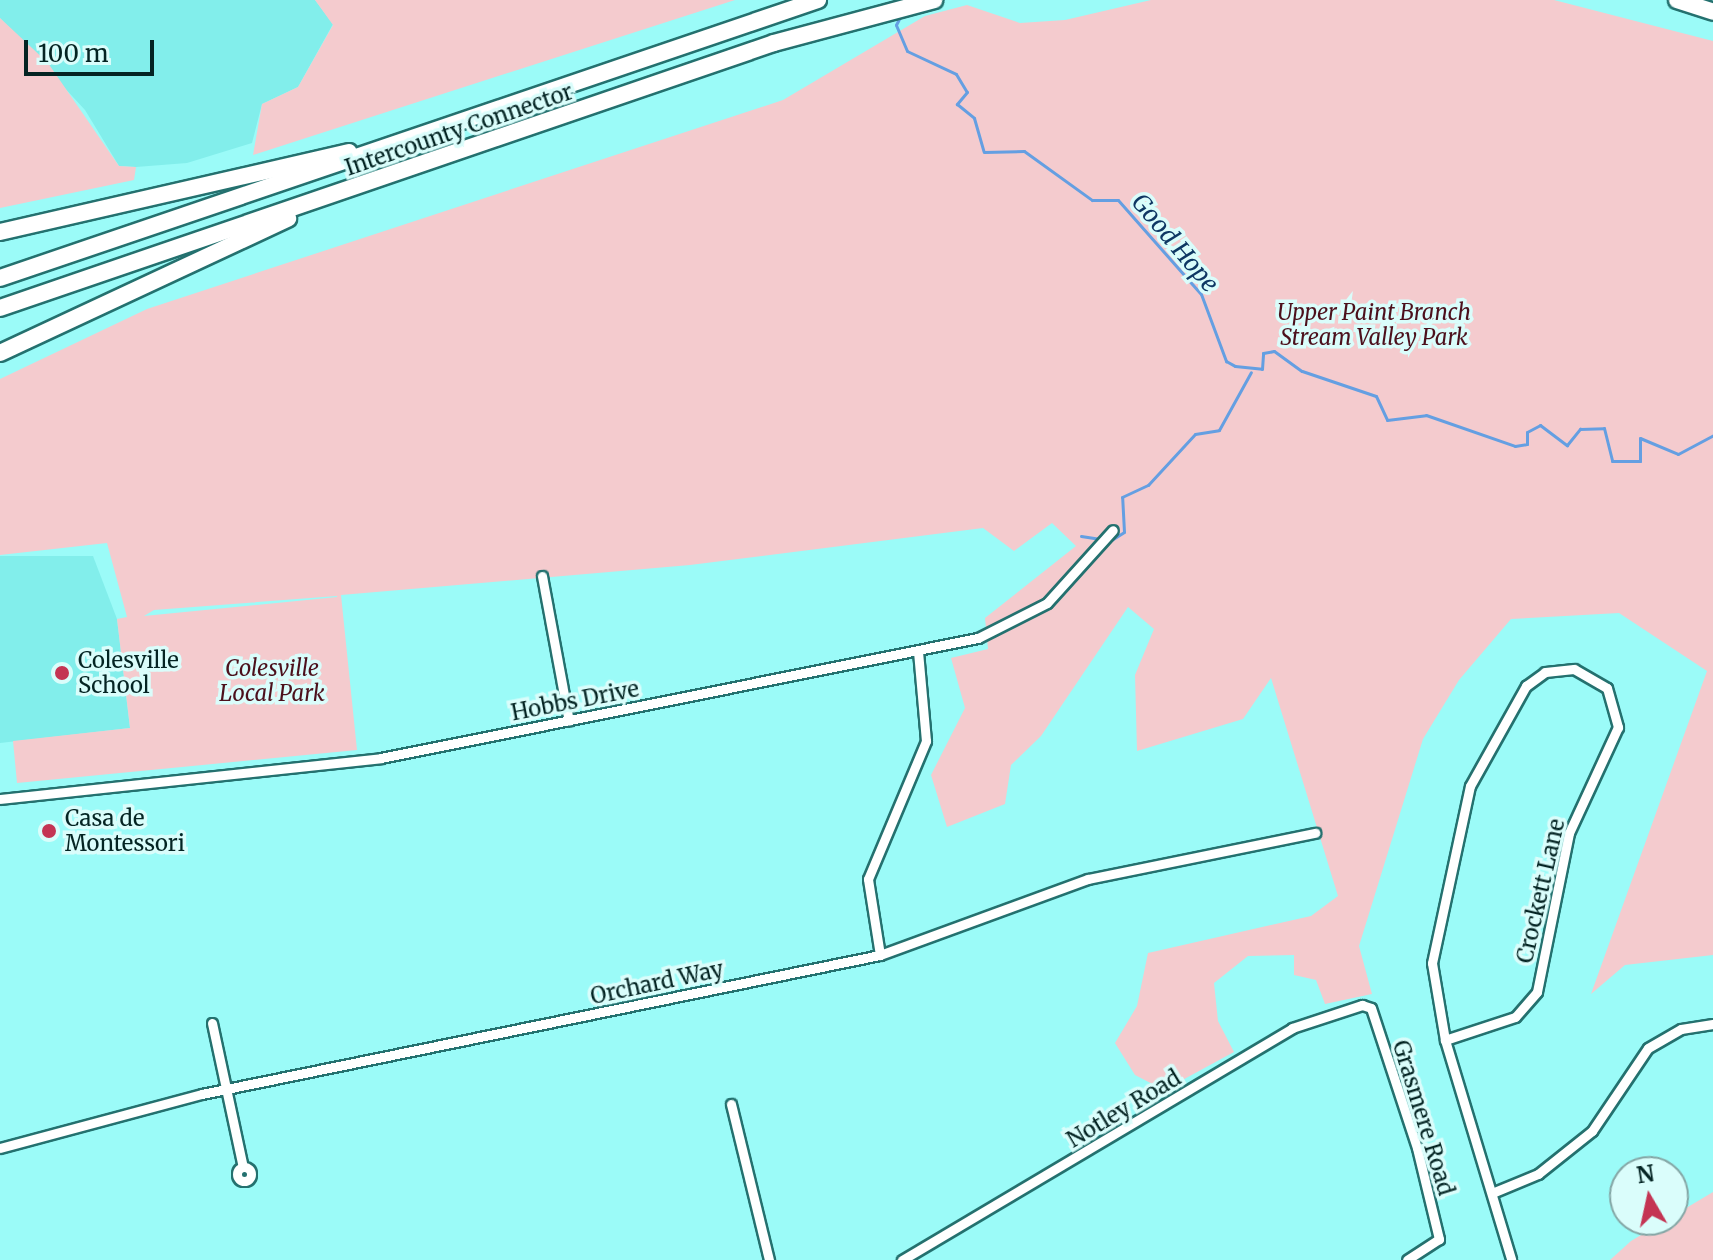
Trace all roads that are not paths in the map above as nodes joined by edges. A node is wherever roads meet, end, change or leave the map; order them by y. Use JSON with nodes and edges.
{"nodes":[{"id":1,"x":818,"y":0,"type":"edge"},
{"id":2,"x":934,"y":0,"type":"edge"},
{"id":3,"x":1677,"y":0,"type":"edge"},
{"id":4,"x":1713,"y":12,"type":"edge"},
{"id":5,"x":404,"y":142,"type":"junction"},
{"id":6,"x":319,"y":202,"type":"junction"},
{"id":7,"x":0,"y":232,"type":"edge"},
{"id":8,"x":0,"y":278,"type":"edge"},
{"id":9,"x":0,"y":308,"type":"edge"},
{"id":10,"x":0,"y":353,"type":"edge"},
{"id":11,"x":1113,"y":530,"type":"dead end"},
{"id":12,"x":542,"y":576,"type":"dead end"},
{"id":13,"x":918,"y":652,"type":"junction"},
{"id":14,"x":569,"y":721,"type":"junction"},
{"id":15,"x":0,"y":799,"type":"edge"},
{"id":16,"x":1315,"y":833,"type":"dead end"},
{"id":17,"x":880,"y":955,"type":"junction"},
{"id":18,"x":1371,"y":1008,"type":"joint"},
{"id":19,"x":212,"y":1023,"type":"dead end"},
{"id":20,"x":1713,"y":1024,"type":"edge"},
{"id":21,"x":1445,"y":1040,"type":"junction"},
{"id":22,"x":229,"y":1088,"type":"junction"},
{"id":23,"x":731,"y":1104,"type":"dead end"},
{"id":24,"x":0,"y":1148,"type":"edge"},
{"id":25,"x":243,"y":1167,"type":"dead end"},
{"id":26,"x":1492,"y":1193,"type":"junction"},
{"id":27,"x":1511,"y":1259,"type":"edge"},
{"id":28,"x":769,"y":1260,"type":"edge"},
{"id":29,"x":902,"y":1260,"type":"edge"},
{"id":30,"x":1407,"y":1260,"type":"edge"}],
"edges":[{"from":1,"to":5,"type":"highway","name":"Intercounty Connector"},
{"from":2,"to":6,"type":"highway","name":"Intercounty Connector"},
{"from":3,"to":4,"type":"highway"},
{"from":5,"to":7,"type":"highway"},
{"from":5,"to":8,"type":"highway","name":"Intercounty Connector"},
{"from":6,"to":9,"type":"highway","name":"Intercounty Connector"},
{"from":6,"to":10,"type":"highway"},
{"from":11,"to":13,"type":"street","name":"Hobbs Drive"},
{"from":12,"to":14,"type":"street"},
{"from":13,"to":14,"type":"street","name":"Hobbs Drive"},
{"from":13,"to":17,"type":"street"},
{"from":14,"to":15,"type":"street","name":"Hobbs Drive"},
{"from":16,"to":17,"type":"street","name":"Orchard Way"},
{"from":17,"to":22,"type":"street","name":"Orchard Way"},
{"from":18,"to":29,"type":"street","name":"Notley Road"},
{"from":18,"to":30,"type":"street","name":"Grasmere Road"},
{"from":19,"to":22,"type":"street"},
{"from":20,"to":26,"type":"street"},
{"from":21,"to":21,"type":"street","name":"Crockett Lane"},
{"from":21,"to":26,"type":"street","name":"Crockett Lane"},
{"from":22,"to":24,"type":"street","name":"Orchard Way"},
{"from":22,"to":25,"type":"street"},
{"from":23,"to":28,"type":"street"},
{"from":26,"to":27,"type":"street","name":"Crockett Lane"}]}
